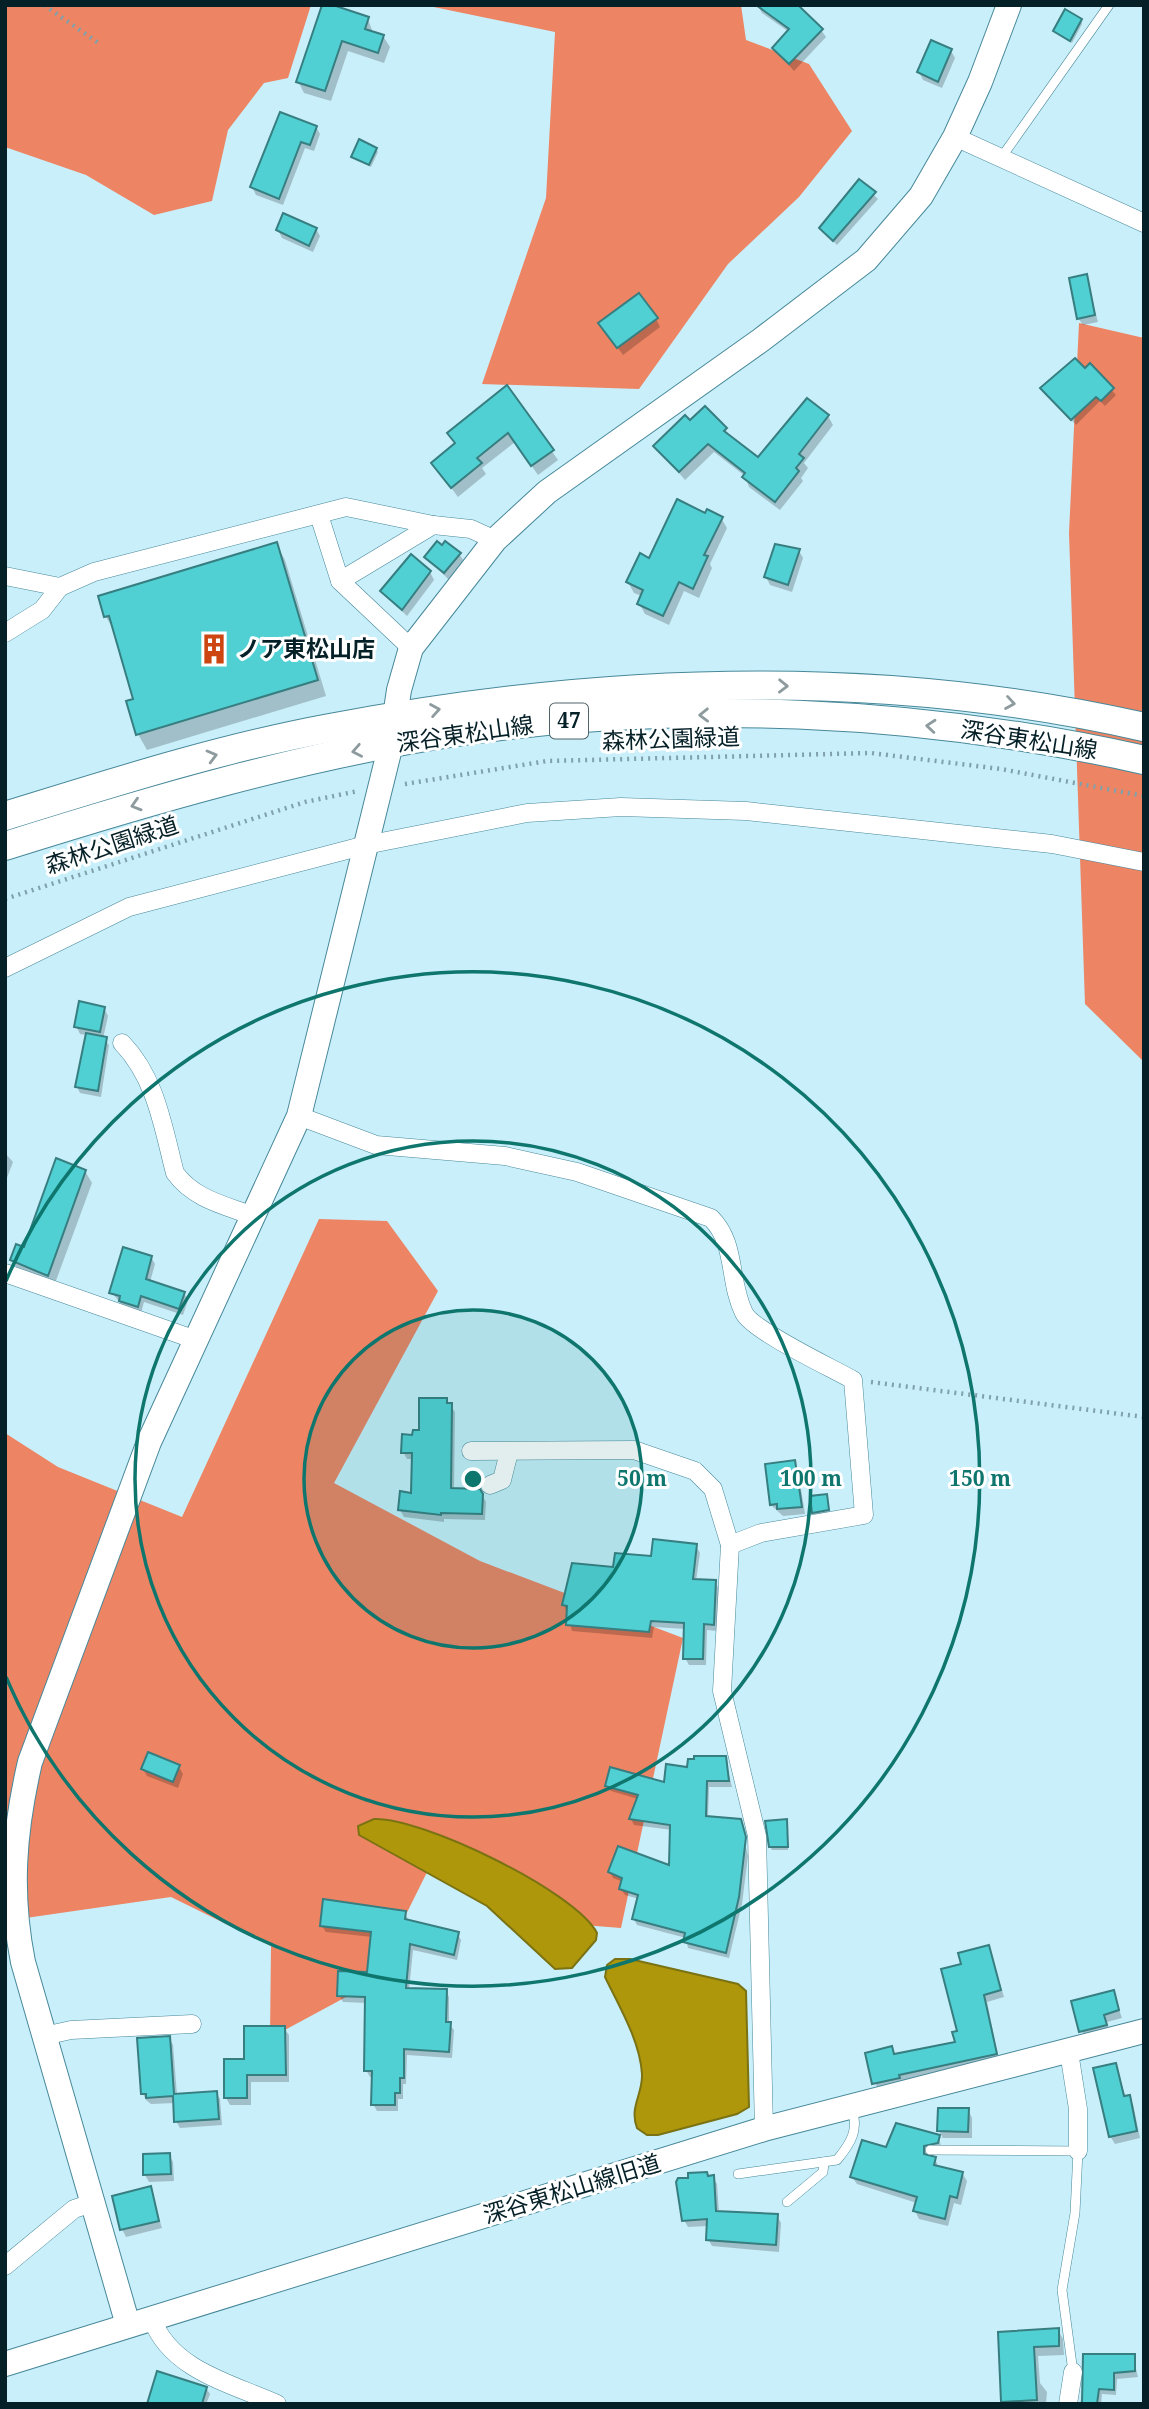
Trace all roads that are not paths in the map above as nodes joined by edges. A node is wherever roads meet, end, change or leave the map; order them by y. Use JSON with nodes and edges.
{"nodes":[{"id":1,"x":1009,"y":5,"type":"edge"},
{"id":2,"x":1109,"y":5,"type":"edge"},
{"id":3,"x":955,"y":137,"type":"junction"},
{"id":4,"x":1001,"y":158,"type":"junction"},
{"id":5,"x":1144,"y":223,"type":"edge"},
{"id":6,"x":319,"y":515,"type":"junction"},
{"id":7,"x":432,"y":525,"type":"junction"},
{"id":8,"x":495,"y":540,"type":"junction"},
{"id":9,"x":5,"y":576,"type":"edge"},
{"id":10,"x":340,"y":581,"type":"junction"},
{"id":11,"x":60,"y":587,"type":"junction"},
{"id":12,"x":5,"y":633,"type":"edge"},
{"id":13,"x":411,"y":648,"type":"junction"},
{"id":14,"x":1144,"y":727,"type":"edge"},
{"id":15,"x":393,"y":731,"type":"junction"},
{"id":16,"x":1144,"y":760,"type":"edge"},
{"id":17,"x":5,"y":816,"type":"edge"},
{"id":18,"x":366,"y":845,"type":"junction"},
{"id":19,"x":5,"y":846,"type":"edge"},
{"id":20,"x":1144,"y":862,"type":"edge"},
{"id":21,"x":5,"y":968,"type":"edge"},
{"id":22,"x":122,"y":1043,"type":"dead end"},
{"id":23,"x":299,"y":1116,"type":"junction"},
{"id":24,"x":253,"y":1216,"type":"junction"},
{"id":25,"x":5,"y":1273,"type":"edge"},
{"id":26,"x":196,"y":1340,"type":"junction"},
{"id":27,"x":471,"y":1451,"type":"dead end"},
{"id":28,"x":509,"y":1451,"type":"junction"},
{"id":29,"x":490,"y":1485,"type":"dead end"},
{"id":30,"x":730,"y":1545,"type":"junction"},
{"id":31,"x":11,"y":1816,"type":"edge"},
{"id":32,"x":14,"y":1962,"type":"edge"},
{"id":33,"x":192,"y":2024,"type":"dead end"},
{"id":34,"x":1144,"y":2031,"type":"edge"},
{"id":35,"x":44,"y":2036,"type":"junction"},
{"id":36,"x":1069,"y":2052,"type":"junction"},
{"id":37,"x":851,"y":2106,"type":"junction"},
{"id":38,"x":764,"y":2129,"type":"junction"},
{"id":39,"x":930,"y":2150,"type":"dead end"},
{"id":40,"x":1078,"y":2151,"type":"junction"},
{"id":41,"x":824,"y":2162,"type":"junction"},
{"id":42,"x":738,"y":2175,"type":"dead end"},
{"id":43,"x":787,"y":2202,"type":"dead end"},
{"id":44,"x":92,"y":2203,"type":"junction"},
{"id":45,"x":5,"y":2266,"type":"edge"},
{"id":46,"x":152,"y":2319,"type":"junction"},
{"id":47,"x":128,"y":2325,"type":"junction"},
{"id":48,"x":5,"y":2364,"type":"edge"},
{"id":49,"x":1073,"y":2372,"type":"joint"},
{"id":50,"x":277,"y":2404,"type":"edge"},
{"id":51,"x":1068,"y":2404,"type":"edge"}],
"edges":[{"from":1,"to":3,"type":"street"},
{"from":2,"to":4,"type":"lane"},
{"from":3,"to":4,"type":"street"},
{"from":3,"to":8,"type":"street"},
{"from":4,"to":5,"type":"street"},
{"from":6,"to":7,"type":"street"},
{"from":6,"to":10,"type":"street"},
{"from":6,"to":11,"type":"street"},
{"from":7,"to":8,"type":"street"},
{"from":7,"to":10,"type":"street"},
{"from":8,"to":13,"type":"street"},
{"from":9,"to":11,"type":"street"},
{"from":10,"to":13,"type":"street"},
{"from":11,"to":12,"type":"street"},
{"from":13,"to":15,"type":"street"},
{"from":15,"to":14,"type":"main road","name":"深谷東松山線","number":"47","one_way":true},
{"from":16,"to":15,"type":"main road","name":"深谷東松山線","number":"47","one_way":true},
{"from":17,"to":15,"type":"main road","name":"深谷東松山線","number":"47","one_way":true},
{"from":15,"to":18,"type":"street"},
{"from":15,"to":19,"type":"main road","name":"深谷東松山線","number":"47","one_way":true},
{"from":18,"to":20,"type":"street"},
{"from":18,"to":21,"type":"street"},
{"from":18,"to":23,"type":"street"},
{"from":22,"to":24,"type":"street"},
{"from":23,"to":24,"type":"street"},
{"from":23,"to":30,"type":"street"},
{"from":24,"to":26,"type":"street"},
{"from":25,"to":26,"type":"street"},
{"from":26,"to":31,"type":"street"},
{"from":27,"to":28,"type":"street"},
{"from":28,"to":29,"type":"street"},
{"from":28,"to":30,"type":"street"},
{"from":30,"to":38,"type":"street"},
{"from":31,"to":32,"type":"street"},
{"from":32,"to":35,"type":"street"},
{"from":33,"to":35,"type":"street"},
{"from":34,"to":36,"type":"street","name":"深谷東松山線旧道"},
{"from":35,"to":44,"type":"street"},
{"from":36,"to":37,"type":"street","name":"深谷東松山線旧道"},
{"from":36,"to":40,"type":"street"},
{"from":37,"to":38,"type":"street","name":"深谷東松山線旧道"},
{"from":37,"to":41,"type":"lane"},
{"from":38,"to":46,"type":"street","name":"深谷東松山線旧道"},
{"from":39,"to":40,"type":"lane"},
{"from":40,"to":49,"type":"lane"},
{"from":41,"to":42,"type":"lane"},
{"from":41,"to":43,"type":"lane"},
{"from":44,"to":45,"type":"street"},
{"from":44,"to":47,"type":"street"},
{"from":46,"to":47,"type":"street","name":"深谷東松山線旧道"},
{"from":46,"to":50,"type":"street"},
{"from":47,"to":48,"type":"street","name":"深谷東松山線旧道"},
{"from":49,"to":51,"type":"street"}]}
